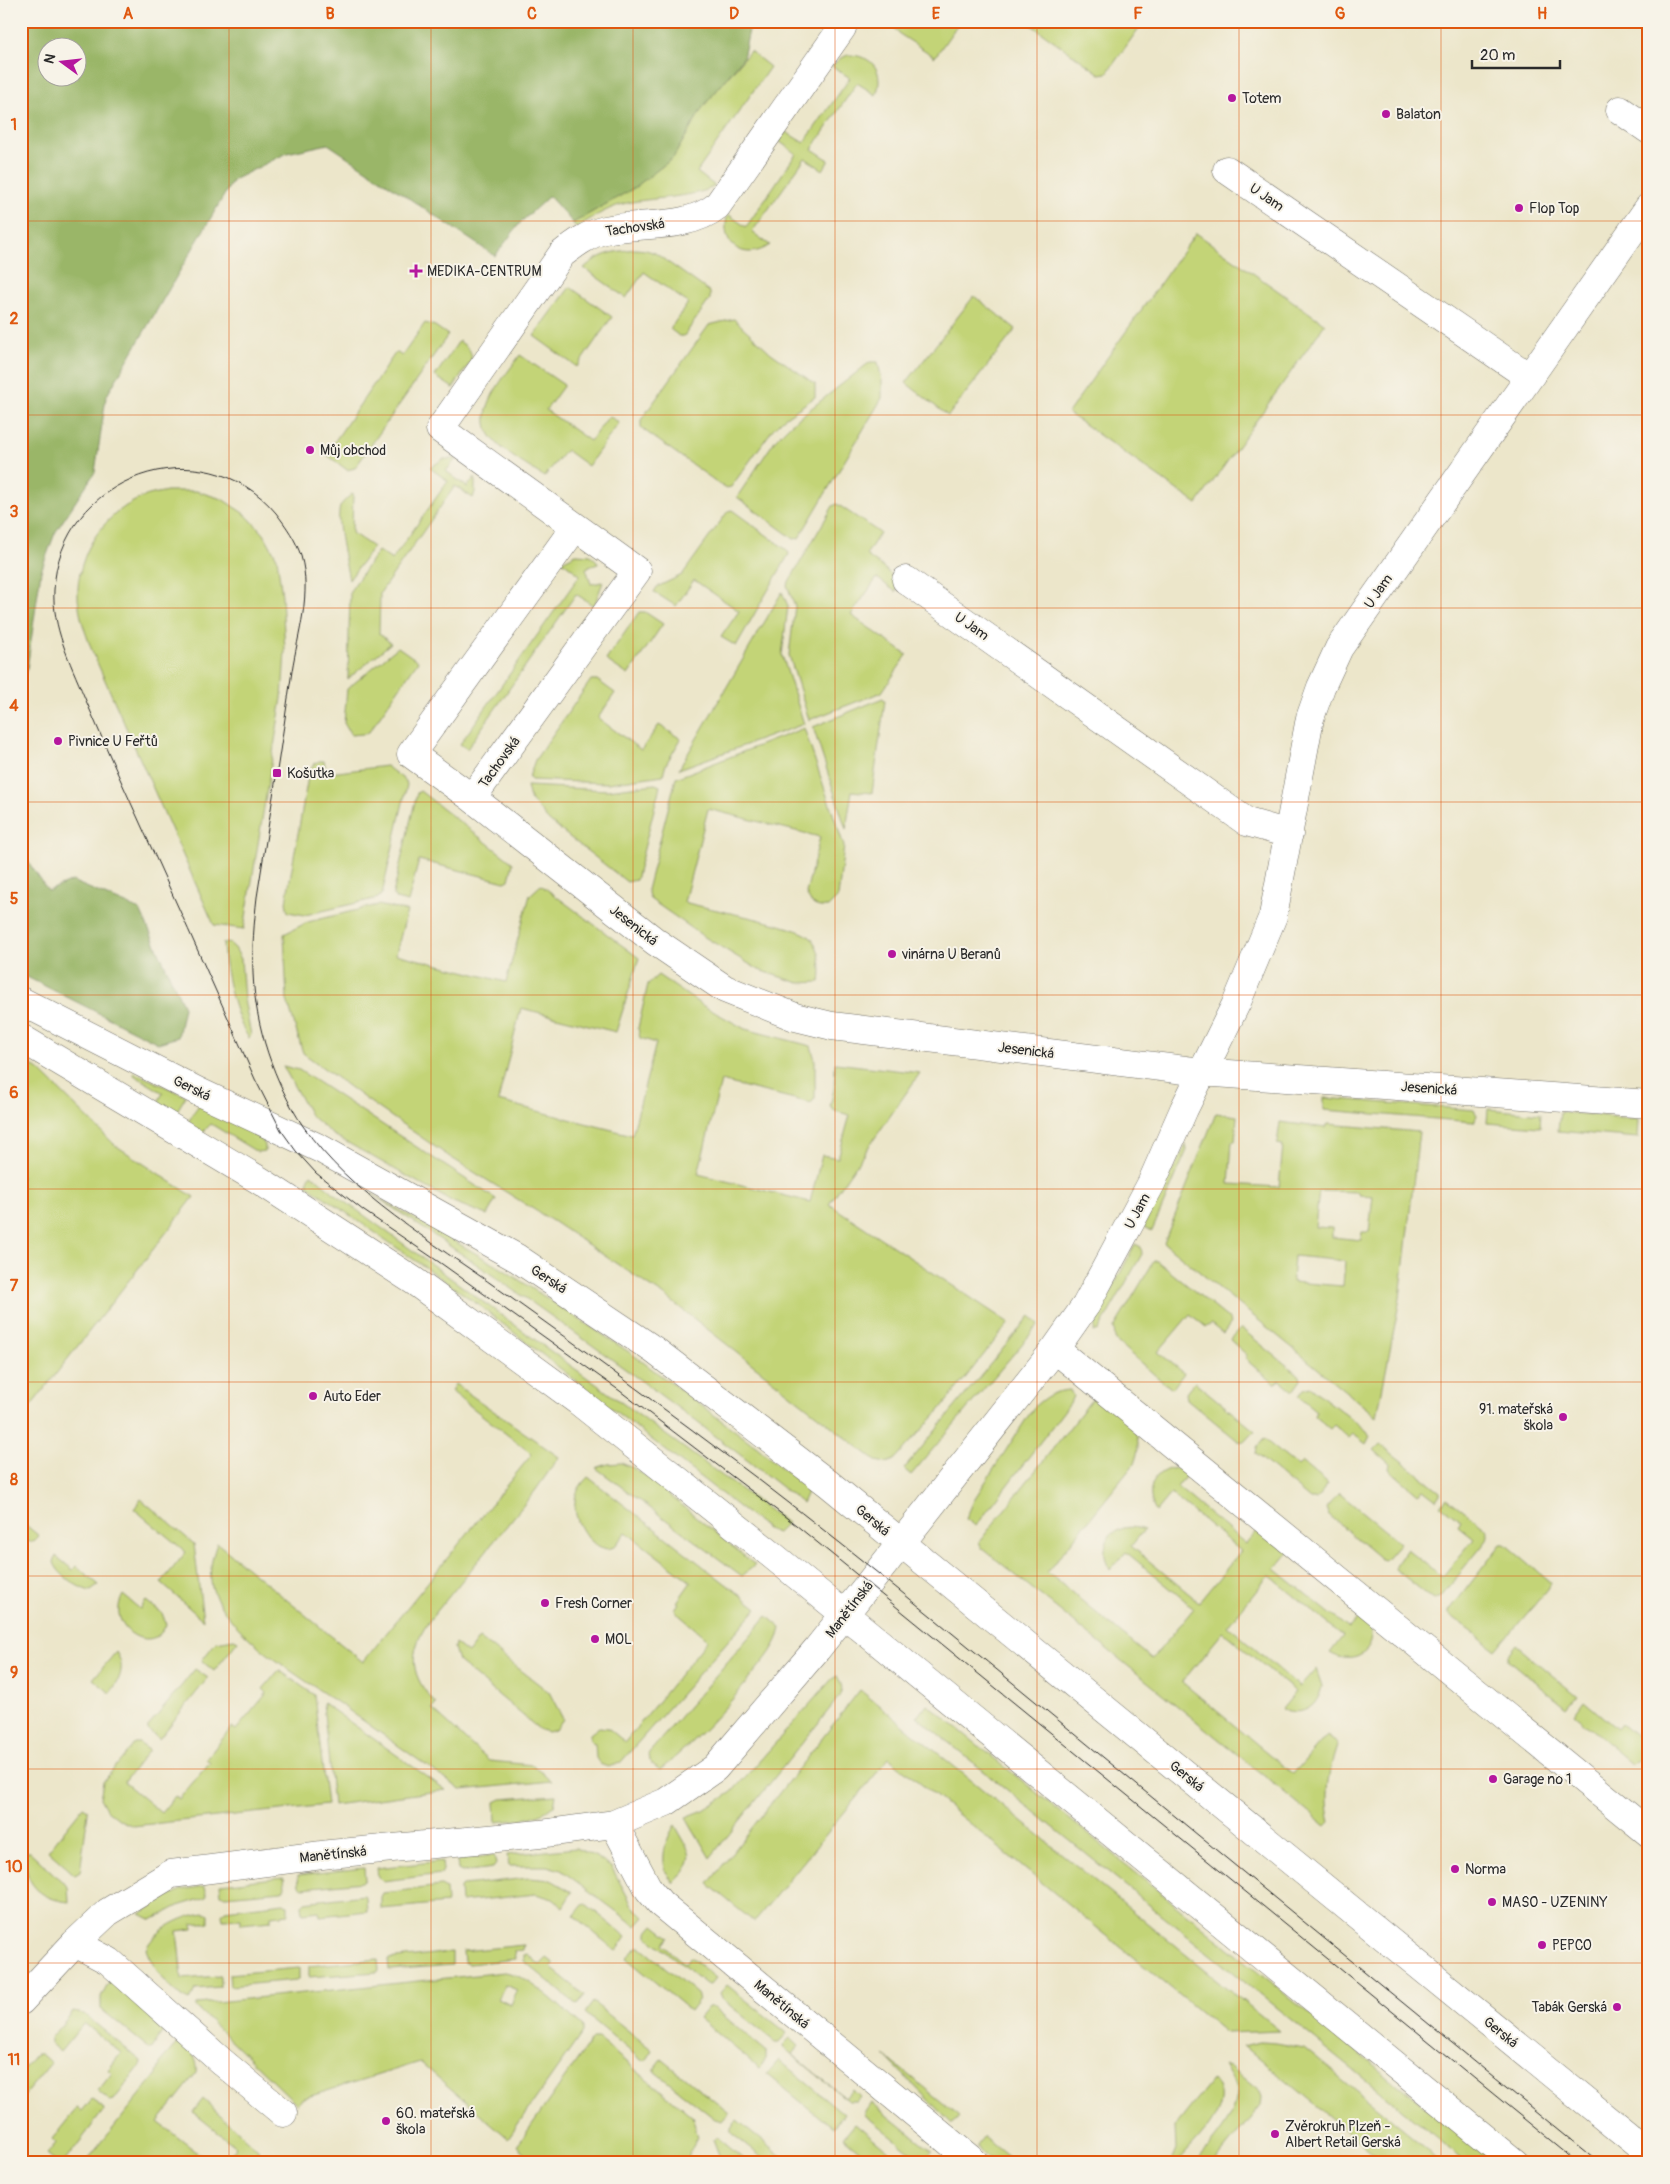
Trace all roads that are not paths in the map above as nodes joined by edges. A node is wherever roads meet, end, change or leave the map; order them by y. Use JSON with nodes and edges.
{"nodes":[{"id":1,"x":844,"y":21,"type":"edge"},
{"id":2,"x":1620,"y":110,"type":"dead end"},
{"id":3,"x":1649,"y":130,"type":"edge"},
{"id":4,"x":1227,"y":170,"type":"dead end"},
{"id":5,"x":1649,"y":207,"type":"edge"},
{"id":6,"x":1529,"y":377,"type":"junction"},
{"id":7,"x":575,"y":527,"type":"junction"},
{"id":8,"x":906,"y":580,"type":"dead end"},
{"id":9,"x":472,"y":798,"type":"junction"},
{"id":10,"x":1289,"y":834,"type":"junction"},
{"id":11,"x":21,"y":1001,"type":"edge"},
{"id":12,"x":21,"y":1038,"type":"edge"},
{"id":13,"x":1202,"y":1072,"type":"junction"},
{"id":14,"x":1649,"y":1104,"type":"edge"},
{"id":15,"x":1055,"y":1349,"type":"junction"},
{"id":16,"x":901,"y":1544,"type":"junction"},
{"id":17,"x":844,"y":1614,"type":"junction"},
{"id":18,"x":614,"y":1824,"type":"junction"},
{"id":19,"x":1649,"y":1833,"type":"edge"},
{"id":20,"x":74,"y":1943,"type":"junction"},
{"id":21,"x":21,"y":2001,"type":"edge"},
{"id":22,"x":283,"y":2113,"type":"dead end"},
{"id":23,"x":1649,"y":2153,"type":"edge"},
{"id":24,"x":975,"y":2163,"type":"edge"},
{"id":25,"x":1515,"y":2163,"type":"edge"}],
"edges":[{"from":1,"to":7,"type":"street","name":"Tachovská"},
{"from":2,"to":3,"type":"street"},
{"from":4,"to":6,"type":"street","name":"U Jam"},
{"from":5,"to":6,"type":"street","name":"U Jam"},
{"from":6,"to":10,"type":"street","name":"U Jam"},
{"from":7,"to":9,"type":"street","name":"Tachovská"},
{"from":7,"to":9,"type":"street","name":"Tachovská"},
{"from":8,"to":10,"type":"street","name":"U Jam"},
{"from":9,"to":13,"type":"street","name":"Jesenická"},
{"from":10,"to":13,"type":"street","name":"U Jam"},
{"from":11,"to":16,"type":"street","name":"Gerská"},
{"from":12,"to":17,"type":"street"},
{"from":13,"to":14,"type":"street","name":"Jesenická"},
{"from":13,"to":15,"type":"street","name":"U Jam"},
{"from":15,"to":16,"type":"street","name":"U Jam"},
{"from":15,"to":19,"type":"street"},
{"from":16,"to":17,"type":"street","name":"Manětínská"},
{"from":16,"to":23,"type":"street","name":"Gerská"},
{"from":17,"to":18,"type":"street","name":"Manětínská"},
{"from":17,"to":25,"type":"street"},
{"from":18,"to":20,"type":"street","name":"Manětínská"},
{"from":18,"to":24,"type":"street","name":"Manětínská"},
{"from":20,"to":21,"type":"street","name":"Manětínská"},
{"from":20,"to":22,"type":"street"}]}
